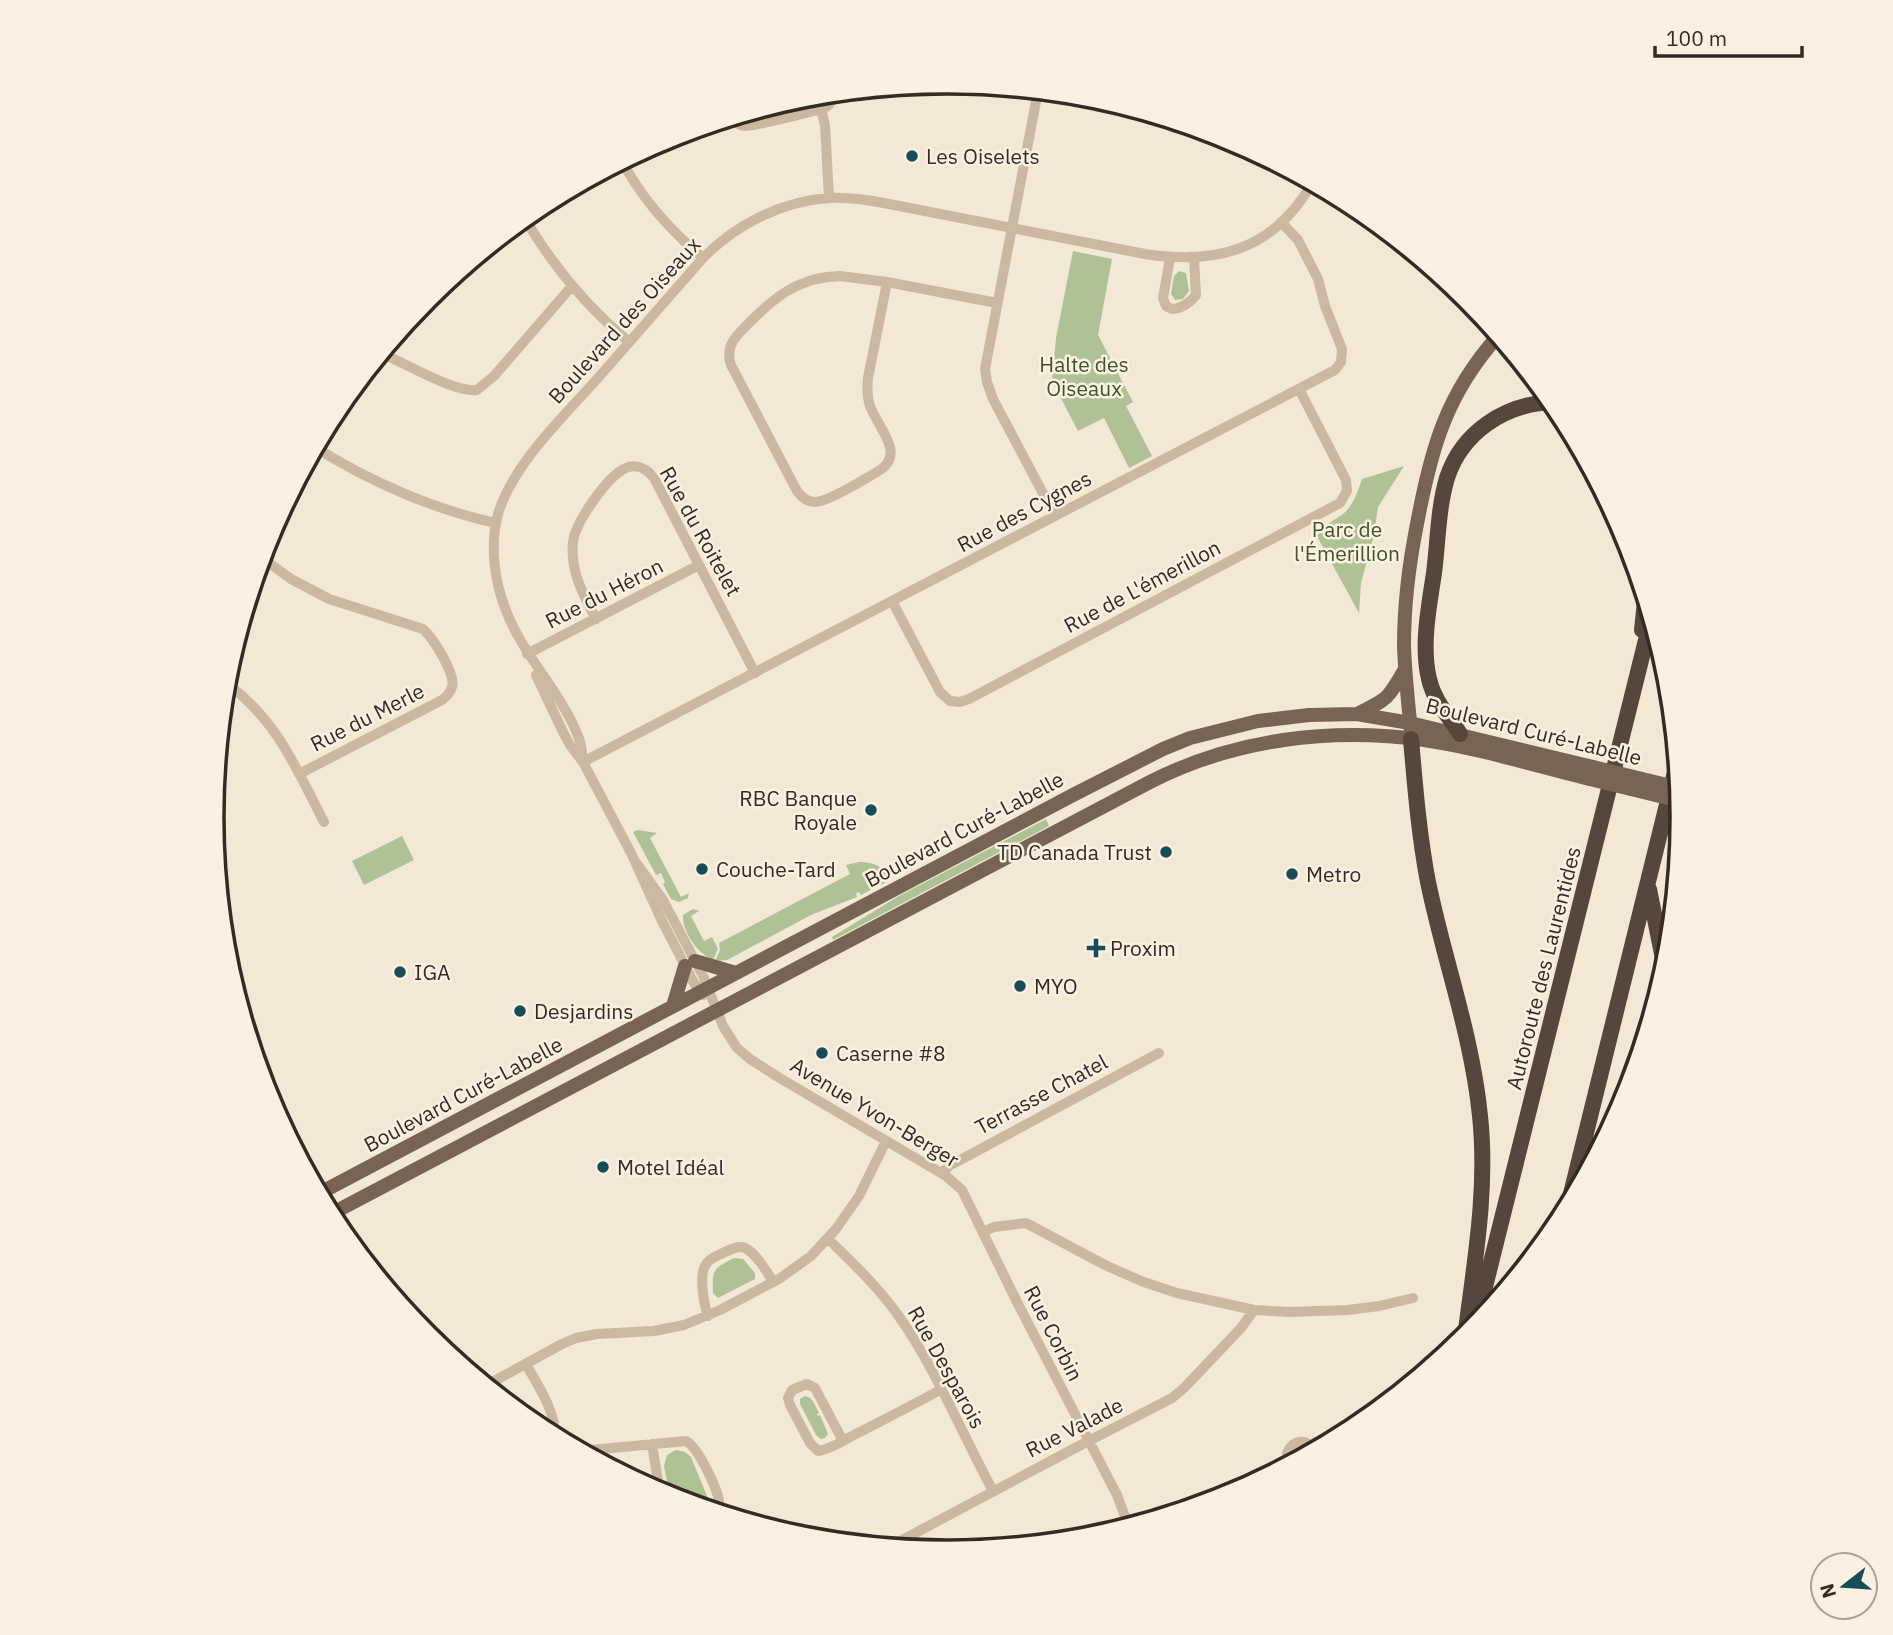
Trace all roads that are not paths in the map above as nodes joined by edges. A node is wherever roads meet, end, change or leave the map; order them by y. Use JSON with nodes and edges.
{"nodes":[{"id":1,"x":1036,"y":100,"type":"edge"},
{"id":2,"x":828,"y":104,"type":"edge"},
{"id":3,"x":821,"y":109,"type":"junction"},
{"id":4,"x":741,"y":125,"type":"edge"},
{"id":5,"x":627,"y":169,"type":"edge"},
{"id":6,"x":1307,"y":191,"type":"edge"},
{"id":7,"x":830,"y":198,"type":"junction"},
{"id":8,"x":1281,"y":222,"type":"junction"},
{"id":9,"x":530,"y":227,"type":"edge"},
{"id":10,"x":1012,"y":228,"type":"junction"},
{"id":11,"x":703,"y":258,"type":"junction"},
{"id":12,"x":1170,"y":258,"type":"junction"},
{"id":13,"x":1194,"y":258,"type":"junction"},
{"id":14,"x":887,"y":282,"type":"junction"},
{"id":15,"x":572,"y":286,"type":"junction"},
{"id":16,"x":997,"y":303,"type":"junction"},
{"id":17,"x":629,"y":342,"type":"junction"},
{"id":18,"x":1492,"y":343,"type":"edge"},
{"id":19,"x":390,"y":357,"type":"edge"},
{"id":20,"x":1299,"y":389,"type":"junction"},
{"id":21,"x":1539,"y":403,"type":"edge"},
{"id":22,"x":323,"y":452,"type":"edge"},
{"id":23,"x":1055,"y":516,"type":"junction"},
{"id":24,"x":496,"y":523,"type":"junction"},
{"id":25,"x":270,"y":563,"type":"edge"},
{"id":26,"x":699,"y":565,"type":"junction"},
{"id":27,"x":892,"y":601,"type":"junction"},
{"id":28,"x":596,"y":619,"type":"junction"},
{"id":29,"x":1643,"y":624,"type":"edge"},
{"id":30,"x":1647,"y":637,"type":"edge"},
{"id":31,"x":527,"y":654,"type":"junction"},
{"id":32,"x":1405,"y":669,"type":"junction"},
{"id":33,"x":755,"y":673,"type":"junction"},
{"id":34,"x":1635,"y":685,"type":"junction"},
{"id":35,"x":235,"y":690,"type":"edge"},
{"id":36,"x":1357,"y":714,"type":"junction"},
{"id":37,"x":1411,"y":731,"type":"junction"},
{"id":38,"x":1460,"y":734,"type":"junction"},
{"id":39,"x":583,"y":762,"type":"junction"},
{"id":40,"x":1591,"y":773,"type":"junction"},
{"id":41,"x":299,"y":774,"type":"junction"},
{"id":42,"x":1669,"y":786,"type":"edge"},
{"id":43,"x":1669,"y":794,"type":"edge"},
{"id":44,"x":1669,"y":798,"type":"edge"},
{"id":45,"x":324,"y":821,"type":"dead end"},
{"id":46,"x":1648,"y":882,"type":"junction"},
{"id":47,"x":1659,"y":939,"type":"edge"},
{"id":48,"x":690,"y":964,"type":"junction"},
{"id":49,"x":736,"y":973,"type":"junction"},
{"id":50,"x":704,"y":990,"type":"junction"},
{"id":51,"x":673,"y":1006,"type":"junction"},
{"id":52,"x":716,"y":1011,"type":"junction"},
{"id":53,"x":1159,"y":1052,"type":"dead end"},
{"id":54,"x":886,"y":1141,"type":"junction"},
{"id":55,"x":942,"y":1173,"type":"junction"},
{"id":56,"x":1576,"y":1173,"type":"edge"},
{"id":57,"x":327,"y":1189,"type":"edge"},
{"id":58,"x":339,"y":1210,"type":"edge"},
{"id":59,"x":983,"y":1232,"type":"junction"},
{"id":60,"x":828,"y":1240,"type":"junction"},
{"id":61,"x":774,"y":1282,"type":"junction"},
{"id":62,"x":1413,"y":1298,"type":"dead end"},
{"id":63,"x":1481,"y":1304,"type":"edge"},
{"id":64,"x":1254,"y":1310,"type":"junction"},
{"id":65,"x":708,"y":1316,"type":"junction"},
{"id":66,"x":1467,"y":1319,"type":"edge"},
{"id":67,"x":526,"y":1364,"type":"junction"},
{"id":68,"x":494,"y":1381,"type":"edge"},
{"id":69,"x":940,"y":1390,"type":"junction"},
{"id":70,"x":554,"y":1425,"type":"edge"},
{"id":71,"x":843,"y":1441,"type":"junction"},
{"id":72,"x":1088,"y":1441,"type":"junction"},
{"id":73,"x":652,"y":1444,"type":"junction"},
{"id":74,"x":1308,"y":1444,"type":"edge"},
{"id":75,"x":595,"y":1449,"type":"edge"},
{"id":76,"x":1287,"y":1455,"type":"edge"},
{"id":77,"x":658,"y":1480,"type":"edge"},
{"id":78,"x":993,"y":1491,"type":"junction"},
{"id":79,"x":719,"y":1504,"type":"edge"},
{"id":80,"x":1126,"y":1518,"type":"edge"},
{"id":81,"x":904,"y":1539,"type":"edge"}],
"edges":[{"from":1,"to":10,"type":"street"},
{"from":2,"to":3,"type":"street"},
{"from":3,"to":4,"type":"street"},
{"from":3,"to":7,"type":"street"},
{"from":5,"to":11,"type":"street"},
{"from":6,"to":8,"type":"street","name":"Boulevard des Oiseaux"},
{"from":7,"to":10,"type":"street","name":"Boulevard des Oiseaux"},
{"from":7,"to":11,"type":"street","name":"Boulevard des Oiseaux"},
{"from":8,"to":13,"type":"street","name":"Boulevard des Oiseaux"},
{"from":8,"to":20,"type":"street","name":"Rue des Cygnes"},
{"from":9,"to":15,"type":"street"},
{"from":10,"to":12,"type":"street","name":"Boulevard des Oiseaux"},
{"from":10,"to":16,"type":"street"},
{"from":11,"to":17,"type":"street","name":"Boulevard des Oiseaux"},
{"from":12,"to":13,"type":"street","name":"Boulevard des Oiseaux"},
{"from":12,"to":13,"type":"street"},
{"from":14,"to":14,"type":"street"},
{"from":14,"to":16,"type":"street"},
{"from":15,"to":17,"type":"street"},
{"from":15,"to":19,"type":"street"},
{"from":16,"to":23,"type":"street"},
{"from":17,"to":24,"type":"street","name":"Boulevard des Oiseaux"},
{"from":18,"to":32,"type":"main road"},
{"from":20,"to":23,"type":"street","name":"Rue des Cygnes"},
{"from":20,"to":27,"type":"street","name":"Rue de L'émerillon"},
{"from":21,"to":38,"type":"highway"},
{"from":22,"to":24,"type":"street"},
{"from":23,"to":27,"type":"street","name":"Rue des Cygnes"},
{"from":24,"to":31,"type":"street","name":"Boulevard des Oiseaux"},
{"from":25,"to":41,"type":"street","name":"Rue du Merle"},
{"from":26,"to":28,"type":"street","name":"Rue du Héron"},
{"from":26,"to":28,"type":"street","name":"Rue du Roitelet"},
{"from":26,"to":33,"type":"street","name":"Rue du Roitelet"},
{"from":27,"to":33,"type":"street","name":"Rue des Cygnes"},
{"from":28,"to":31,"type":"street","name":"Rue du Héron"},
{"from":29,"to":34,"type":"highway"},
{"from":30,"to":34,"type":"highway","name":"Autoroute des Laurentides"},
{"from":31,"to":39,"type":"street","name":"Boulevard des Oiseaux"},
{"from":32,"to":36,"type":"main road"},
{"from":32,"to":37,"type":"main road"},
{"from":33,"to":39,"type":"street","name":"Rue des Cygnes"},
{"from":34,"to":63,"type":"highway","name":"Autoroute des Laurentides"},
{"from":35,"to":41,"type":"street"},
{"from":36,"to":37,"type":"main road","name":"Boulevard Curé-Labelle"},
{"from":36,"to":49,"type":"main road","name":"Boulevard Curé-Labelle"},
{"from":37,"to":38,"type":"main road","name":"Boulevard Curé-Labelle"},
{"from":37,"to":40,"type":"main road","name":"Boulevard Curé-Labelle"},
{"from":37,"to":52,"type":"main road","name":"Boulevard Curé-Labelle"},
{"from":37,"to":66,"type":"highway"},
{"from":38,"to":40,"type":"main road","name":"Boulevard Curé-Labelle"},
{"from":39,"to":48,"type":"street","name":"Boulevard des Oiseaux"},
{"from":40,"to":42,"type":"main road","name":"Boulevard Curé-Labelle","bridge":true},
{"from":40,"to":44,"type":"main road","name":"Boulevard Curé-Labelle","bridge":true},
{"from":41,"to":45,"type":"street"},
{"from":43,"to":46,"type":"highway"},
{"from":46,"to":47,"type":"highway"},
{"from":46,"to":56,"type":"highway"},
{"from":48,"to":49,"type":"main road"},
{"from":48,"to":50,"type":"street","name":"Boulevard des Oiseaux"},
{"from":48,"to":51,"type":"main road"},
{"from":49,"to":50,"type":"main road","name":"Boulevard Curé-Labelle"},
{"from":50,"to":51,"type":"main road","name":"Boulevard Curé-Labelle"},
{"from":50,"to":52,"type":"street","name":"Boulevard des Oiseaux"},
{"from":51,"to":57,"type":"main road","name":"Boulevard Curé-Labelle"},
{"from":52,"to":54,"type":"street","name":"Avenue Yvon-Berger"},
{"from":52,"to":58,"type":"main road","name":"Boulevard Curé-Labelle"},
{"from":53,"to":55,"type":"street","name":"Terrasse Chatel"},
{"from":54,"to":55,"type":"street","name":"Avenue Yvon-Berger"},
{"from":54,"to":60,"type":"street"},
{"from":55,"to":59,"type":"street","name":"Avenue Yvon-Berger"},
{"from":59,"to":64,"type":"street"},
{"from":59,"to":72,"type":"street","name":"Rue Corbin"},
{"from":60,"to":61,"type":"street"},
{"from":60,"to":69,"type":"street","name":"Rue Desparois"},
{"from":61,"to":65,"type":"street"},
{"from":61,"to":65,"type":"street"},
{"from":62,"to":64,"type":"street"},
{"from":64,"to":72,"type":"street","name":"Rue Valade"},
{"from":65,"to":67,"type":"street"},
{"from":67,"to":68,"type":"street"},
{"from":67,"to":70,"type":"street"},
{"from":69,"to":71,"type":"street"},
{"from":69,"to":78,"type":"street","name":"Rue Desparois"},
{"from":71,"to":71,"type":"street"},
{"from":72,"to":78,"type":"street","name":"Rue Valade"},
{"from":72,"to":80,"type":"street","name":"Rue Corbin"},
{"from":73,"to":75,"type":"street"},
{"from":73,"to":77,"type":"street"},
{"from":73,"to":79,"type":"street"},
{"from":74,"to":76,"type":"street"},
{"from":78,"to":81,"type":"street","name":"Rue Valade"}]}
